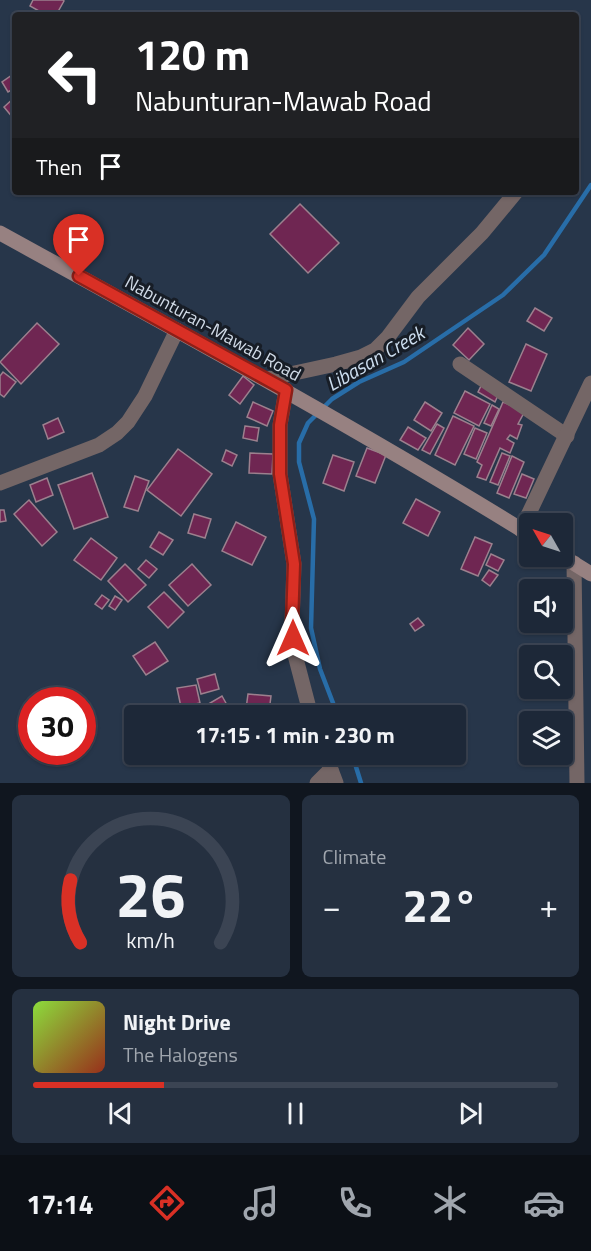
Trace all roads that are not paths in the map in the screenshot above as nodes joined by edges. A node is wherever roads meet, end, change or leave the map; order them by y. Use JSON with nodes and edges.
{"nodes":[{"id":1,"x":514,"y":195,"type":"edge"},
{"id":2,"x":0,"y":233,"type":"edge"},
{"id":3,"x":177,"y":330,"type":"junction"},
{"id":4,"x":460,"y":364,"type":"dead end"},
{"id":5,"x":267,"y":379,"type":"junction"},
{"id":6,"x":591,"y":382,"type":"edge"},
{"id":7,"x":286,"y":390,"type":"junction"},
{"id":8,"x":567,"y":436,"type":"junction"},
{"id":9,"x":0,"y":483,"type":"edge"},
{"id":10,"x":534,"y":513,"type":"edge"},
{"id":11,"x":519,"y":529,"type":"edge"},
{"id":12,"x":573,"y":563,"type":"edge"},
{"id":13,"x":568,"y":567,"type":"edge"},
{"id":14,"x":591,"y":574,"type":"edge"},
{"id":15,"x":307,"y":705,"type":"edge"},
{"id":16,"x":331,"y":769,"type":"edge"},
{"id":17,"x":318,"y":783,"type":"edge"},
{"id":18,"x":577,"y":783,"type":"edge"}],
"edges":[{"from":1,"to":5,"type":"street"},
{"from":2,"to":3,"type":"main road","name":"Nabunturan-Mawab Road"},
{"from":3,"to":5,"type":"main road","name":"Nabunturan-Mawab Road"},
{"from":3,"to":9,"type":"street"},
{"from":4,"to":8,"type":"street"},
{"from":5,"to":7,"type":"main road","name":"Nabunturan-Mawab Road"},
{"from":6,"to":8,"type":"street"},
{"from":7,"to":11,"type":"main road","name":"Nabunturan-Mawab Road"},
{"from":7,"to":15,"type":"street"},
{"from":8,"to":10,"type":"street"},
{"from":12,"to":14,"type":"main road"},
{"from":13,"to":18,"type":"street"},
{"from":16,"to":17,"type":"street"}]}
